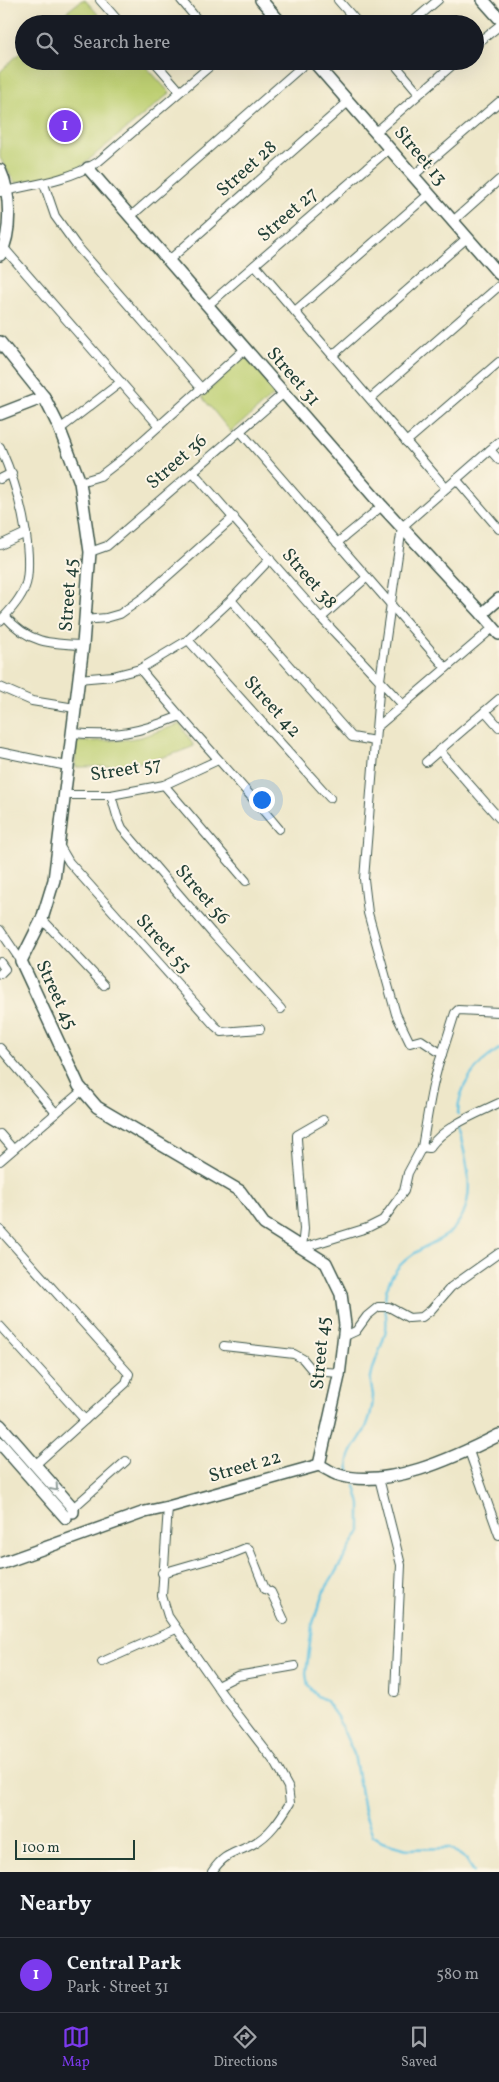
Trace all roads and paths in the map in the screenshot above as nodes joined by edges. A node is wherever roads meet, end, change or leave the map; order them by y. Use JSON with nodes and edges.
{"nodes":[{"id":1,"x":100,"y":0,"type":"edge"},
{"id":2,"x":181,"y":0,"type":"edge"},
{"id":3,"x":261,"y":0,"type":"edge"},
{"id":4,"x":438,"y":0,"type":"edge"},
{"id":5,"x":483,"y":0,"type":"edge"},
{"id":6,"x":342,"y":1,"type":"edge"},
{"id":7,"x":272,"y":12,"type":"junction"},
{"id":8,"x":113,"y":15,"type":"edge"},
{"id":9,"x":194,"y":15,"type":"edge"},
{"id":10,"x":269,"y":15,"type":"edge"},
{"id":11,"x":274,"y":15,"type":"edge"},
{"id":12,"x":352,"y":15,"type":"edge"},
{"id":13,"x":420,"y":15,"type":"edge"},
{"id":14,"x":499,"y":18,"type":"edge"},
{"id":15,"x":499,"y":26,"type":"edge"},
{"id":16,"x":484,"y":38,"type":"edge"},
{"id":17,"x":162,"y":70,"type":"edge"},
{"id":18,"x":205,"y":70,"type":"edge"},
{"id":19,"x":298,"y":70,"type":"edge"},
{"id":20,"x":321,"y":70,"type":"edge"},
{"id":21,"x":400,"y":70,"type":"edge"},
{"id":22,"x":446,"y":70,"type":"edge"},
{"id":23,"x":180,"y":91,"type":"junction"},
{"id":24,"x":419,"y":93,"type":"junction"},
{"id":25,"x":348,"y":102,"type":"junction"},
{"id":26,"x":499,"y":102,"type":"edge"},
{"id":27,"x":376,"y":132,"type":"junction"},
{"id":28,"x":390,"y":148,"type":"junction"},
{"id":29,"x":88,"y":168,"type":"junction"},
{"id":30,"x":0,"y":170,"type":"edge"},
{"id":31,"x":413,"y":176,"type":"junction"},
{"id":32,"x":499,"y":180,"type":"edge"},
{"id":33,"x":44,"y":184,"type":"junction"},
{"id":34,"x":3,"y":191,"type":"edge"},
{"id":35,"x":429,"y":194,"type":"junction"},
{"id":36,"x":130,"y":217,"type":"junction"},
{"id":37,"x":453,"y":222,"type":"junction"},
{"id":38,"x":467,"y":238,"type":"junction"},
{"id":39,"x":2,"y":251,"type":"edge"},
{"id":40,"x":168,"y":261,"type":"junction"},
{"id":41,"x":254,"y":265,"type":"junction"},
{"id":42,"x":497,"y":266,"type":"edge"},
{"id":43,"x":499,"y":286,"type":"edge"},
{"id":44,"x":207,"y":306,"type":"junction"},
{"id":45,"x":295,"y":311,"type":"junction"},
{"id":46,"x":0,"y":342,"type":"edge"},
{"id":47,"x":245,"y":349,"type":"junction"},
{"id":48,"x":333,"y":355,"type":"junction"},
{"id":49,"x":499,"y":362,"type":"edge"},
{"id":50,"x":121,"y":382,"type":"junction"},
{"id":51,"x":202,"y":389,"type":"junction"},
{"id":52,"x":284,"y":393,"type":"junction"},
{"id":53,"x":44,"y":397,"type":"junction"},
{"id":54,"x":371,"y":398,"type":"junction"},
{"id":55,"x":0,"y":414,"type":"edge"},
{"id":56,"x":159,"y":426,"type":"junction"},
{"id":57,"x":60,"y":429,"type":"junction"},
{"id":58,"x":240,"y":431,"type":"junction"},
{"id":59,"x":406,"y":442,"type":"junction"},
{"id":60,"x":499,"y":442,"type":"edge"},
{"id":61,"x":0,"y":447,"type":"edge"},
{"id":62,"x":490,"y":450,"type":"junction"},
{"id":63,"x":499,"y":460,"type":"edge"},
{"id":64,"x":193,"y":472,"type":"junction"},
{"id":65,"x":12,"y":474,"type":"junction"},
{"id":66,"x":0,"y":479,"type":"edge"},
{"id":67,"x":456,"y":479,"type":"junction"},
{"id":68,"x":80,"y":482,"type":"junction"},
{"id":69,"x":446,"y":488,"type":"junction"},
{"id":70,"x":382,"y":506,"type":"junction"},
{"id":71,"x":234,"y":517,"type":"junction"},
{"id":72,"x":402,"y":527,"type":"junction"},
{"id":73,"x":499,"y":529,"type":"edge"},
{"id":74,"x":26,"y":533,"type":"junction"},
{"id":75,"x":337,"y":544,"type":"junction"},
{"id":76,"x":0,"y":545,"type":"edge"},
{"id":77,"x":90,"y":552,"type":"junction"},
{"id":78,"x":270,"y":559,"type":"junction"},
{"id":79,"x":366,"y":578,"type":"junction"},
{"id":80,"x":499,"y":599,"type":"edge"},
{"id":81,"x":231,"y":600,"type":"junction"},
{"id":82,"x":390,"y":605,"type":"junction"},
{"id":83,"x":478,"y":610,"type":"junction"},
{"id":84,"x":3,"y":618,"type":"edge"},
{"id":85,"x":322,"y":618,"type":"junction"},
{"id":86,"x":84,"y":620,"type":"junction"},
{"id":87,"x":496,"y":631,"type":"edge"},
{"id":88,"x":188,"y":640,"type":"junction"},
{"id":89,"x":83,"y":645,"type":"junction"},
{"id":90,"x":446,"y":668,"type":"junction"},
{"id":91,"x":140,"y":669,"type":"junction"},
{"id":92,"x":78,"y":679,"type":"junction"},
{"id":93,"x":380,"y":680,"type":"junction"},
{"id":94,"x":0,"y":687,"type":"edge"},
{"id":95,"x":499,"y":699,"type":"edge"},
{"id":96,"x":403,"y":705,"type":"junction"},
{"id":97,"x":74,"y":708,"type":"junction"},
{"id":98,"x":485,"y":711,"type":"junction"},
{"id":99,"x":178,"y":717,"type":"junction"},
{"id":100,"x":376,"y":727,"type":"junction"},
{"id":101,"x":499,"y":727,"type":"edge"},
{"id":102,"x":72,"y":733,"type":"junction"},
{"id":103,"x":375,"y":741,"type":"junction"},
{"id":104,"x":439,"y":750,"type":"junction"},
{"id":105,"x":0,"y":752,"type":"edge"},
{"id":106,"x":218,"y":760,"type":"junction"},
{"id":107,"x":426,"y":762,"type":"dead end"},
{"id":108,"x":67,"y":766,"type":"junction"},
{"id":109,"x":164,"y":785,"type":"junction"},
{"id":110,"x":64,"y":795,"type":"junction"},
{"id":111,"x":111,"y":795,"type":"junction"},
{"id":112,"x":330,"y":798,"type":"dead end"},
{"id":113,"x":499,"y":818,"type":"edge"},
{"id":114,"x":279,"y":829,"type":"dead end"},
{"id":115,"x":59,"y":845,"type":"junction"},
{"id":116,"x":246,"y":881,"type":"dead end"},
{"id":117,"x":42,"y":919,"type":"junction"},
{"id":118,"x":0,"y":930,"type":"edge"},
{"id":119,"x":21,"y":961,"type":"junction"},
{"id":120,"x":0,"y":962,"type":"edge"},
{"id":121,"x":0,"y":974,"type":"edge"},
{"id":122,"x":104,"y":985,"type":"dead end"},
{"id":123,"x":281,"y":1009,"type":"dead end"},
{"id":124,"x":499,"y":1012,"type":"edge"},
{"id":125,"x":260,"y":1029,"type":"dead end"},
{"id":126,"x":0,"y":1048,"type":"edge"},
{"id":127,"x":442,"y":1054,"type":"junction"},
{"id":128,"x":77,"y":1096,"type":"dead end"},
{"id":129,"x":499,"y":1103,"type":"edge"},
{"id":130,"x":56,"y":1113,"type":"junction"},
{"id":131,"x":323,"y":1120,"type":"dead end"},
{"id":132,"x":0,"y":1134,"type":"edge"},
{"id":133,"x":422,"y":1147,"type":"junction"},
{"id":134,"x":14,"y":1149,"type":"junction"},
{"id":135,"x":0,"y":1161,"type":"edge"},
{"id":136,"x":0,"y":1230,"type":"edge"},
{"id":137,"x":302,"y":1248,"type":"junction"},
{"id":138,"x":499,"y":1253,"type":"edge"},
{"id":139,"x":0,"y":1326,"type":"edge"},
{"id":140,"x":343,"y":1338,"type":"junction"},
{"id":141,"x":224,"y":1346,"type":"dead end"},
{"id":142,"x":340,"y":1374,"type":"junction"},
{"id":143,"x":84,"y":1420,"type":"junction"},
{"id":144,"x":0,"y":1425,"type":"edge"},
{"id":145,"x":499,"y":1435,"type":"edge"},
{"id":146,"x":0,"y":1444,"type":"edge"},
{"id":147,"x":469,"y":1451,"type":"junction"},
{"id":148,"x":126,"y":1462,"type":"dead end"},
{"id":149,"x":35,"y":1464,"type":"junction"},
{"id":150,"x":319,"y":1465,"type":"junction"},
{"id":151,"x":379,"y":1478,"type":"junction"},
{"id":152,"x":168,"y":1507,"type":"junction"},
{"id":153,"x":71,"y":1512,"type":"junction"},
{"id":154,"x":499,"y":1535,"type":"edge"},
{"id":155,"x":0,"y":1564,"type":"edge"},
{"id":156,"x":162,"y":1573,"type":"junction"},
{"id":157,"x":284,"y":1620,"type":"dead end"},
{"id":158,"x":176,"y":1629,"type":"junction"},
{"id":159,"x":102,"y":1662,"type":"dead end"},
{"id":160,"x":295,"y":1666,"type":"dead end"},
{"id":161,"x":217,"y":1686,"type":"junction"},
{"id":162,"x":395,"y":1692,"type":"dead end"},
{"id":163,"x":212,"y":1872,"type":"edge"}],
"edges":[{"from":1,"to":8,"type":"street"},
{"from":2,"to":9,"type":"street"},
{"from":3,"to":7,"type":"street"},
{"from":4,"to":13,"type":"street"},
{"from":5,"to":14,"type":"street"},
{"from":6,"to":12,"type":"street"},
{"from":7,"to":10,"type":"street"},
{"from":7,"to":11,"type":"street"},
{"from":15,"to":16,"type":"street"},
{"from":17,"to":23,"type":"street"},
{"from":18,"to":23,"type":"street"},
{"from":19,"to":36,"type":"street"},
{"from":20,"to":25,"type":"street","name":"Street 13"},
{"from":21,"to":24,"type":"street"},
{"from":22,"to":24,"type":"street"},
{"from":23,"to":29,"type":"street"},
{"from":24,"to":27,"type":"street"},
{"from":25,"to":27,"type":"street","name":"Street 13"},
{"from":25,"to":40,"type":"street","name":"Street 28"},
{"from":26,"to":31,"type":"street"},
{"from":27,"to":28,"type":"street","name":"Street 13"},
{"from":28,"to":31,"type":"street","name":"Street 13"},
{"from":28,"to":41,"type":"street","name":"Street 27"},
{"from":29,"to":33,"type":"street"},
{"from":29,"to":36,"type":"street","name":"Street 31"},
{"from":30,"to":34,"type":"street"},
{"from":31,"to":35,"type":"street","name":"Street 13"},
{"from":32,"to":37,"type":"street"},
{"from":33,"to":34,"type":"street"},
{"from":33,"to":51,"type":"street"},
{"from":34,"to":39,"type":"street"},
{"from":35,"to":37,"type":"street","name":"Street 13"},
{"from":35,"to":45,"type":"street"},
{"from":36,"to":40,"type":"street","name":"Street 31"},
{"from":37,"to":38,"type":"street","name":"Street 13"},
{"from":38,"to":42,"type":"street","name":"Street 13"},
{"from":38,"to":48,"type":"street"},
{"from":39,"to":50,"type":"street"},
{"from":40,"to":44,"type":"street","name":"Street 31"},
{"from":41,"to":44,"type":"street","name":"Street 27"},
{"from":41,"to":45,"type":"street"},
{"from":43,"to":54,"type":"street"},
{"from":44,"to":47,"type":"street","name":"Street 31"},
{"from":45,"to":48,"type":"street"},
{"from":46,"to":53,"type":"street","name":"Street 45"},
{"from":47,"to":51,"type":"street"},
{"from":47,"to":52,"type":"street","name":"Street 31"},
{"from":48,"to":54,"type":"street"},
{"from":49,"to":59,"type":"street"},
{"from":50,"to":56,"type":"street"},
{"from":50,"to":57,"type":"street"},
{"from":51,"to":56,"type":"street"},
{"from":52,"to":58,"type":"street","name":"Street 36"},
{"from":52,"to":70,"type":"street","name":"Street 31"},
{"from":53,"to":55,"type":"street"},
{"from":53,"to":57,"type":"street","name":"Street 45"},
{"from":54,"to":59,"type":"street"},
{"from":56,"to":68,"type":"street"},
{"from":57,"to":68,"type":"street","name":"Street 45"},
{"from":58,"to":64,"type":"street","name":"Street 36"},
{"from":58,"to":75,"type":"street"},
{"from":59,"to":69,"type":"street"},
{"from":60,"to":62,"type":"street"},
{"from":61,"to":65,"type":"street"},
{"from":62,"to":63,"type":"street"},
{"from":62,"to":67,"type":"street"},
{"from":64,"to":71,"type":"street","name":"Street 38"},
{"from":64,"to":77,"type":"street","name":"Street 36"},
{"from":65,"to":66,"type":"street"},
{"from":65,"to":74,"type":"street"},
{"from":67,"to":69,"type":"street"},
{"from":67,"to":73,"type":"street"},
{"from":68,"to":77,"type":"street","name":"Street 45"},
{"from":69,"to":72,"type":"street"},
{"from":70,"to":72,"type":"street","name":"Street 31"},
{"from":70,"to":75,"type":"street"},
{"from":71,"to":78,"type":"street","name":"Street 38"},
{"from":71,"to":86,"type":"street"},
{"from":72,"to":82,"type":"street"},
{"from":72,"to":83,"type":"street","name":"Street 31"},
{"from":74,"to":76,"type":"street"},
{"from":74,"to":84,"type":"street"},
{"from":75,"to":79,"type":"street"},
{"from":77,"to":86,"type":"street","name":"Street 45"},
{"from":78,"to":81,"type":"street"},
{"from":78,"to":85,"type":"street","name":"Street 38"},
{"from":79,"to":82,"type":"street"},
{"from":79,"to":85,"type":"street"},
{"from":80,"to":83,"type":"street"},
{"from":81,"to":88,"type":"street"},
{"from":81,"to":103,"type":"street"},
{"from":82,"to":90,"type":"street"},
{"from":82,"to":93,"type":"street"},
{"from":83,"to":87,"type":"street"},
{"from":84,"to":89,"type":"street"},
{"from":85,"to":93,"type":"street","name":"Street 38"},
{"from":86,"to":89,"type":"street","name":"Street 45"},
{"from":87,"to":90,"type":"street"},
{"from":88,"to":91,"type":"street"},
{"from":88,"to":112,"type":"street","name":"Street 42"},
{"from":89,"to":92,"type":"street","name":"Street 45"},
{"from":90,"to":96,"type":"street"},
{"from":91,"to":92,"type":"street"},
{"from":91,"to":99,"type":"street"},
{"from":92,"to":97,"type":"street","name":"Street 45"},
{"from":93,"to":96,"type":"street","name":"Street 38"},
{"from":93,"to":100,"type":"street"},
{"from":94,"to":97,"type":"street"},
{"from":95,"to":98,"type":"street"},
{"from":96,"to":100,"type":"street"},
{"from":97,"to":102,"type":"street","name":"Street 45"},
{"from":98,"to":101,"type":"street"},
{"from":98,"to":104,"type":"street"},
{"from":99,"to":102,"type":"street"},
{"from":99,"to":106,"type":"street"},
{"from":100,"to":103,"type":"street"},
{"from":102,"to":108,"type":"street","name":"Street 45"},
{"from":103,"to":127,"type":"street"},
{"from":104,"to":107,"type":"street"},
{"from":104,"to":113,"type":"street"},
{"from":105,"to":108,"type":"street"},
{"from":106,"to":109,"type":"street","name":"Street 57"},
{"from":106,"to":114,"type":"street"},
{"from":108,"to":110,"type":"street","name":"Street 45"},
{"from":109,"to":111,"type":"street","name":"Street 57"},
{"from":109,"to":116,"type":"street"},
{"from":110,"to":111,"type":"street","name":"Street 57"},
{"from":110,"to":115,"type":"street","name":"Street 45"},
{"from":111,"to":123,"type":"street","name":"Street 56"},
{"from":115,"to":117,"type":"street","name":"Street 45"},
{"from":115,"to":125,"type":"street","name":"Street 55"},
{"from":117,"to":119,"type":"street","name":"Street 45"},
{"from":117,"to":122,"type":"street"},
{"from":118,"to":119,"type":"street"},
{"from":119,"to":137,"type":"street","name":"Street 45"},
{"from":120,"to":121,"type":"street","name":"Street 45"},
{"from":124,"to":127,"type":"street"},
{"from":126,"to":130,"type":"street"},
{"from":127,"to":133,"type":"street"},
{"from":128,"to":130,"type":"street"},
{"from":129,"to":133,"type":"street"},
{"from":130,"to":134,"type":"street"},
{"from":131,"to":137,"type":"street"},
{"from":132,"to":134,"type":"street"},
{"from":133,"to":137,"type":"street"},
{"from":134,"to":135,"type":"street"},
{"from":136,"to":143,"type":"street"},
{"from":137,"to":140,"type":"street","name":"Street 45"},
{"from":138,"to":140,"type":"street"},
{"from":139,"to":143,"type":"street"},
{"from":140,"to":142,"type":"street","name":"Street 45"},
{"from":141,"to":142,"type":"street"},
{"from":142,"to":150,"type":"street","name":"Street 45"},
{"from":143,"to":149,"type":"street"},
{"from":144,"to":149,"type":"street"},
{"from":145,"to":147,"type":"street"},
{"from":146,"to":153,"type":"street"},
{"from":147,"to":151,"type":"street"},
{"from":147,"to":154,"type":"street"},
{"from":148,"to":153,"type":"street"},
{"from":149,"to":153,"type":"street","one_way":true},
{"from":150,"to":151,"type":"street"},
{"from":150,"to":152,"type":"street","name":"Street 22"},
{"from":151,"to":162,"type":"street"},
{"from":152,"to":155,"type":"street","name":"Street 22"},
{"from":152,"to":156,"type":"street"},
{"from":156,"to":157,"type":"street"},
{"from":156,"to":158,"type":"street"},
{"from":158,"to":159,"type":"street"},
{"from":158,"to":161,"type":"street"},
{"from":160,"to":161,"type":"street"},
{"from":161,"to":163,"type":"street"}]}
